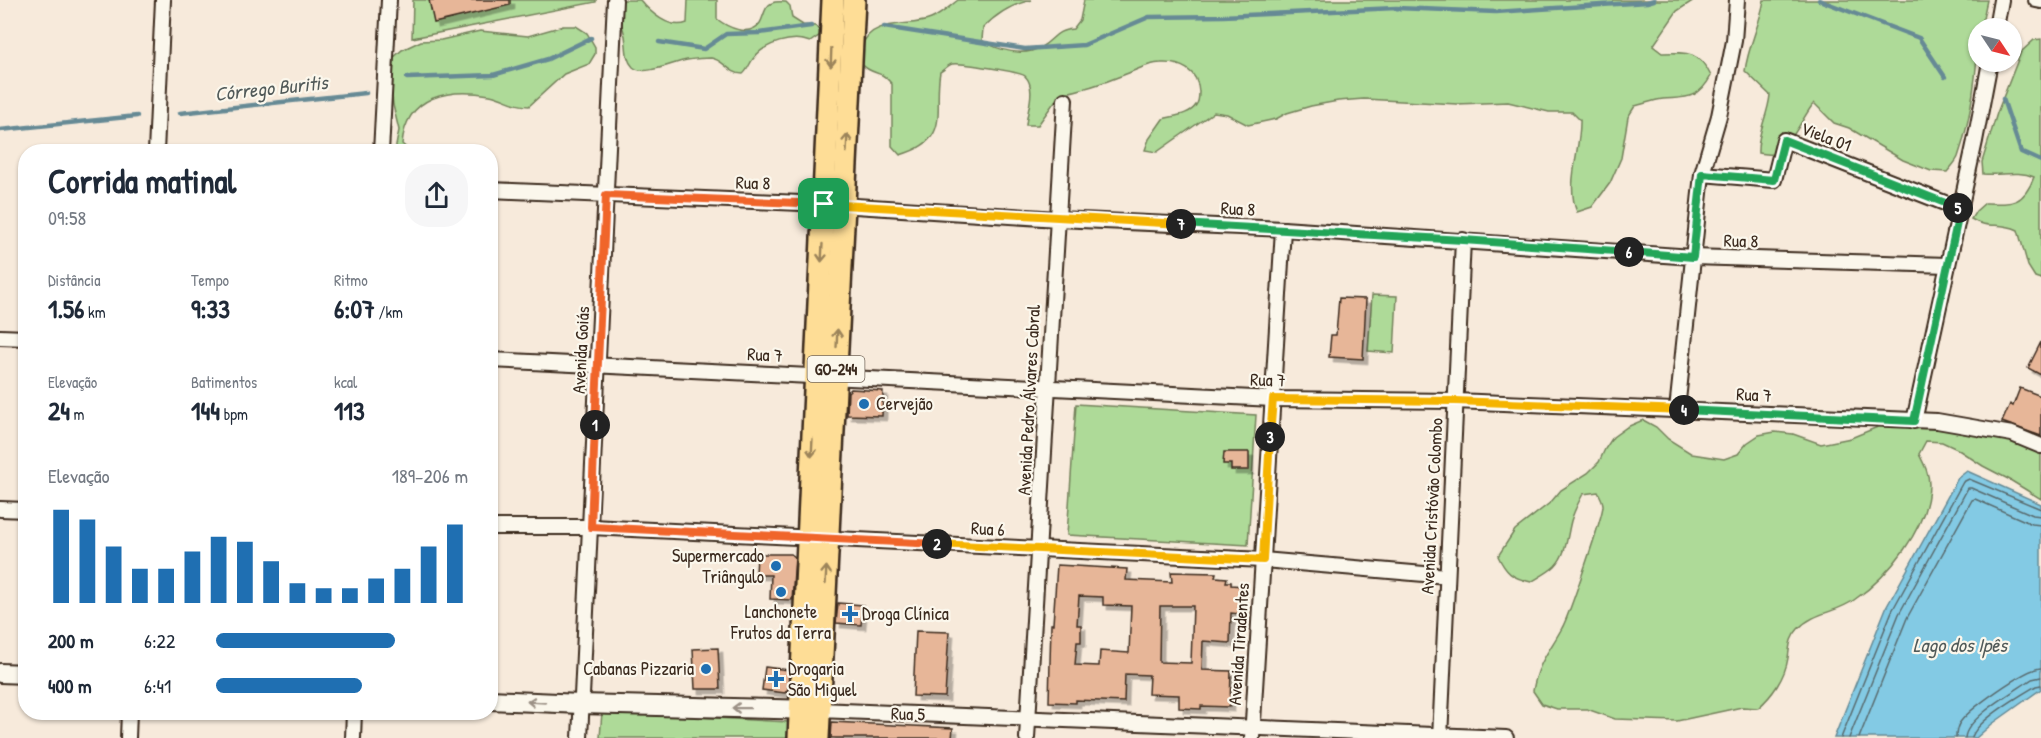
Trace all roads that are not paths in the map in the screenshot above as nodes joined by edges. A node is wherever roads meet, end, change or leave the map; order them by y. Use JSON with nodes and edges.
{"nodes":[{"id":1,"x":163,"y":0,"type":"edge"},
{"id":2,"x":388,"y":0,"type":"edge"},
{"id":3,"x":615,"y":0,"type":"edge"},
{"id":4,"x":1737,"y":0,"type":"edge"},
{"id":5,"x":2001,"y":0,"type":"edge"},
{"id":6,"x":2036,"y":0,"type":"edge"},
{"id":7,"x":2041,"y":1,"type":"edge"},
{"id":8,"x":843,"y":9,"type":"edge"},
{"id":9,"x":1998,"y":18,"type":"edge"},
{"id":10,"x":1988,"y":72,"type":"edge"},
{"id":11,"x":1065,"y":100,"type":"dead end"},
{"id":12,"x":156,"y":144,"type":"edge"},
{"id":13,"x":381,"y":144,"type":"edge"},
{"id":14,"x":1702,"y":174,"type":"junction"},
{"id":15,"x":498,"y":190,"type":"edge"},
{"id":16,"x":606,"y":195,"type":"junction"},
{"id":17,"x":834,"y":205,"type":"junction"},
{"id":18,"x":1960,"y":209,"type":"junction"},
{"id":19,"x":1058,"y":219,"type":"junction"},
{"id":20,"x":1283,"y":229,"type":"junction"},
{"id":21,"x":1463,"y":240,"type":"junction"},
{"id":22,"x":1693,"y":257,"type":"junction"},
{"id":23,"x":1948,"y":265,"type":"junction"},
{"id":24,"x":0,"y":337,"type":"edge"},
{"id":25,"x":18,"y":338,"type":"edge"},
{"id":26,"x":498,"y":360,"type":"edge"},
{"id":27,"x":598,"y":365,"type":"junction"},
{"id":28,"x":826,"y":376,"type":"junction"},
{"id":29,"x":1048,"y":386,"type":"junction"},
{"id":30,"x":1273,"y":399,"type":"junction"},
{"id":31,"x":1455,"y":401,"type":"junction"},
{"id":32,"x":1677,"y":410,"type":"junction"},
{"id":33,"x":1914,"y":421,"type":"junction"},
{"id":34,"x":2041,"y":446,"type":"edge"},
{"id":35,"x":0,"y":509,"type":"edge"},
{"id":36,"x":18,"y":510,"type":"edge"},
{"id":37,"x":498,"y":527,"type":"edge"},
{"id":38,"x":591,"y":527,"type":"junction"},
{"id":39,"x":818,"y":539,"type":"junction"},
{"id":40,"x":1038,"y":549,"type":"junction"},
{"id":41,"x":1263,"y":560,"type":"junction"},
{"id":42,"x":1447,"y":576,"type":"junction"},
{"id":43,"x":0,"y":673,"type":"edge"},
{"id":44,"x":18,"y":674,"type":"edge"},
{"id":45,"x":498,"y":700,"type":"edge"},
{"id":46,"x":581,"y":704,"type":"junction"},
{"id":47,"x":810,"y":710,"type":"junction"},
{"id":48,"x":1029,"y":718,"type":"junction"},
{"id":49,"x":129,"y":720,"type":"edge"},
{"id":50,"x":354,"y":720,"type":"edge"},
{"id":51,"x":1252,"y":733,"type":"edge"},
{"id":52,"x":1440,"y":737,"type":"edge"},
{"id":53,"x":128,"y":738,"type":"edge"},
{"id":54,"x":353,"y":738,"type":"edge"},
{"id":55,"x":580,"y":738,"type":"edge"},
{"id":56,"x":798,"y":738,"type":"edge"},
{"id":57,"x":818,"y":738,"type":"edge"},
{"id":58,"x":1027,"y":738,"type":"edge"},
{"id":59,"x":1506,"y":738,"type":"edge"}],
"edges":[{"from":1,"to":12,"type":"street"},
{"from":2,"to":13,"type":"street"},
{"from":3,"to":16,"type":"street","name":"Avenida Goiás"},
{"from":4,"to":14,"type":"street"},
{"from":5,"to":9,"type":"street"},
{"from":6,"to":7,"type":"street"},
{"from":8,"to":17,"type":"main road","number":"GO-244"},
{"from":10,"to":18,"type":"street"},
{"from":11,"to":19,"type":"street","name":"Avenida Pedro Álvares Cabral"},
{"from":14,"to":18,"type":"street","name":"Viela 01"},
{"from":14,"to":22,"type":"street"},
{"from":15,"to":16,"type":"street","name":"Rua 8"},
{"from":16,"to":17,"type":"street","name":"Rua 8"},
{"from":16,"to":27,"type":"street","name":"Avenida Goiás"},
{"from":17,"to":19,"type":"street","name":"Rua 8"},
{"from":17,"to":28,"type":"main road","number":"GO-244"},
{"from":18,"to":23,"type":"street"},
{"from":19,"to":20,"type":"street","name":"Rua 8"},
{"from":19,"to":29,"type":"street","name":"Avenida Pedro Álvares Cabral"},
{"from":20,"to":21,"type":"street","name":"Rua 8"},
{"from":20,"to":30,"type":"street","name":"Avenida Tiradentes"},
{"from":21,"to":22,"type":"street","name":"Rua 8"},
{"from":21,"to":31,"type":"street","name":"Avenida Cristóvão Colombo"},
{"from":22,"to":23,"type":"street","name":"Rua 8"},
{"from":22,"to":32,"type":"street"},
{"from":23,"to":33,"type":"street"},
{"from":24,"to":25,"type":"street"},
{"from":26,"to":27,"type":"street","name":"Rua 7"},
{"from":27,"to":28,"type":"street","name":"Rua 7"},
{"from":27,"to":38,"type":"street","name":"Avenida Goiás"},
{"from":28,"to":29,"type":"street","name":"Rua 7"},
{"from":28,"to":39,"type":"main road","number":"GO-244"},
{"from":29,"to":30,"type":"street","name":"Rua 7"},
{"from":29,"to":40,"type":"street","name":"Avenida Pedro Álvares Cabral"},
{"from":30,"to":31,"type":"street","name":"Rua 7"},
{"from":30,"to":41,"type":"street","name":"Avenida Tiradentes"},
{"from":31,"to":32,"type":"street","name":"Rua 7"},
{"from":31,"to":42,"type":"street","name":"Avenida Cristóvão Colombo"},
{"from":32,"to":33,"type":"street","name":"Rua 7"},
{"from":33,"to":34,"type":"street","name":"Rua 7"},
{"from":35,"to":36,"type":"street"},
{"from":37,"to":38,"type":"street","name":"Rua 6"},
{"from":38,"to":39,"type":"street","name":"Rua 6"},
{"from":38,"to":46,"type":"street","name":"Avenida Goiás"},
{"from":39,"to":40,"type":"street","name":"Rua 6"},
{"from":39,"to":47,"type":"main road","number":"GO-244"},
{"from":40,"to":41,"type":"street","name":"Rua 6"},
{"from":40,"to":48,"type":"street","name":"Avenida Pedro Álvares Cabral"},
{"from":41,"to":42,"type":"street","name":"Rua 6"},
{"from":41,"to":51,"type":"street","name":"Avenida Tiradentes"},
{"from":42,"to":52,"type":"street","name":"Avenida Cristóvão Colombo"},
{"from":43,"to":44,"type":"street"},
{"from":46,"to":45,"type":"street","name":"Rua 5","one_way":true},
{"from":47,"to":46,"type":"street","name":"Rua 5","one_way":true},
{"from":46,"to":55,"type":"street","name":"Avenida Goiás"},
{"from":47,"to":48,"type":"street","name":"Rua 5"},
{"from":47,"to":56,"type":"main road","number":"GO-244"},
{"from":47,"to":57,"type":"main road","number":"GO-244"},
{"from":48,"to":51,"type":"street","name":"Rua 5"},
{"from":48,"to":58,"type":"street","name":"Avenida Pedro Álvares Cabral"},
{"from":49,"to":53,"type":"street"},
{"from":50,"to":54,"type":"street"},
{"from":51,"to":52,"type":"street","name":"Rua 5"},
{"from":52,"to":59,"type":"street","name":"Rua 5"}]}
